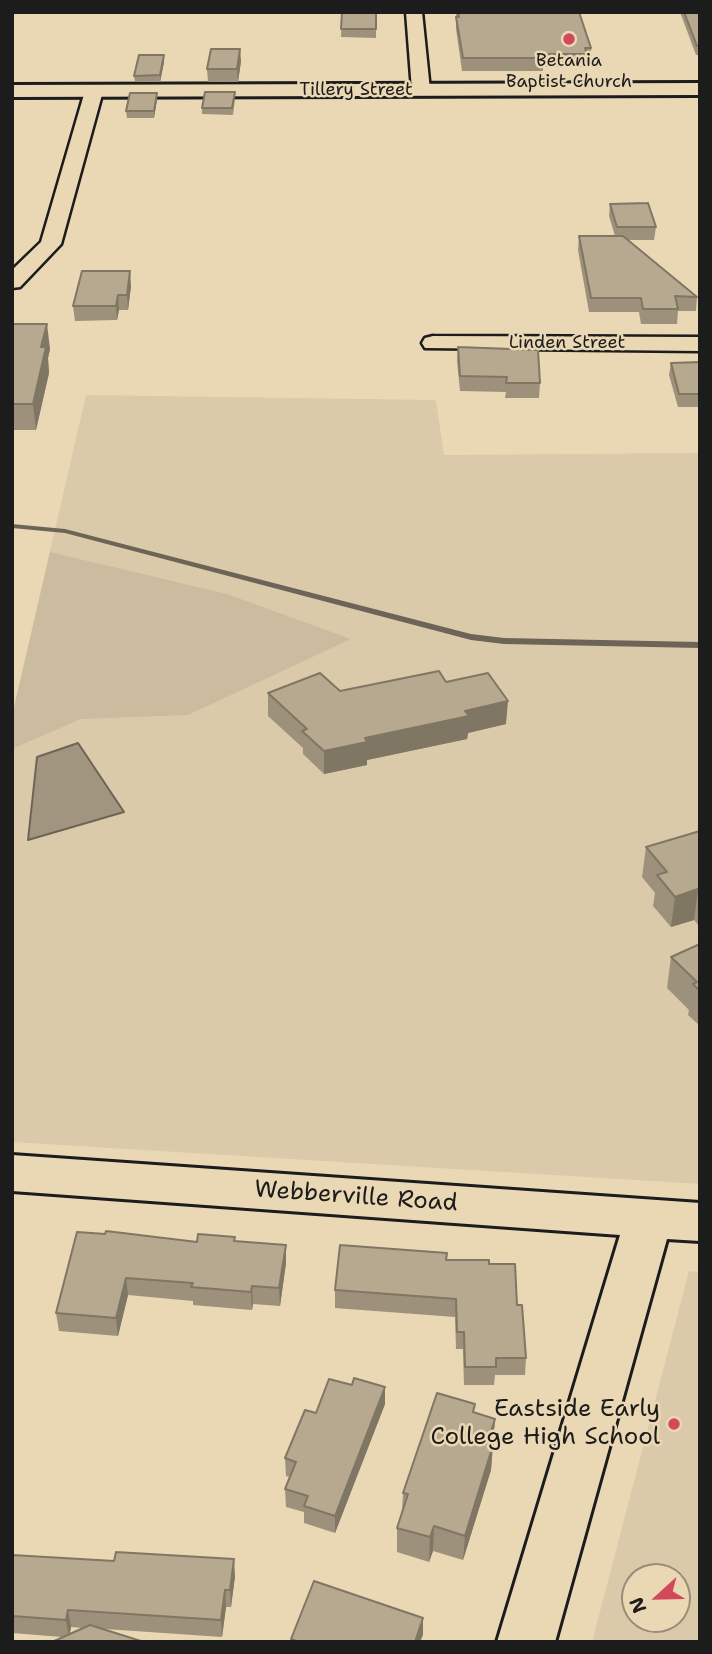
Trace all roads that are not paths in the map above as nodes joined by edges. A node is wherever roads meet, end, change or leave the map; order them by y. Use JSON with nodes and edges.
{"nodes":[{"id":1,"x":414,"y":12,"type":"edge"},
{"id":2,"x":700,"y":89,"type":"edge"},
{"id":3,"x":421,"y":90,"type":"junction"},
{"id":4,"x":12,"y":91,"type":"edge"},
{"id":5,"x":94,"y":91,"type":"junction"},
{"id":6,"x":12,"y":282,"type":"edge"},
{"id":7,"x":433,"y":342,"type":"dead end"},
{"id":8,"x":700,"y":344,"type":"edge"},
{"id":9,"x":14,"y":1179,"type":"edge"},
{"id":10,"x":649,"y":1219,"type":"junction"},
{"id":11,"x":700,"y":1222,"type":"edge"},
{"id":12,"x":526,"y":1642,"type":"edge"}],
"edges":[{"from":1,"to":3,"type":"street"},
{"from":2,"to":3,"type":"street","name":"Tillery Street"},
{"from":3,"to":5,"type":"street","name":"Tillery Street"},
{"from":4,"to":5,"type":"street","name":"Tillery Street"},
{"from":5,"to":6,"type":"street"},
{"from":7,"to":8,"type":"street","name":"Linden Street"},
{"from":9,"to":10,"type":"street","name":"Webberville Road"},
{"from":10,"to":11,"type":"street","name":"Webberville Road"},
{"from":10,"to":12,"type":"street"}]}
